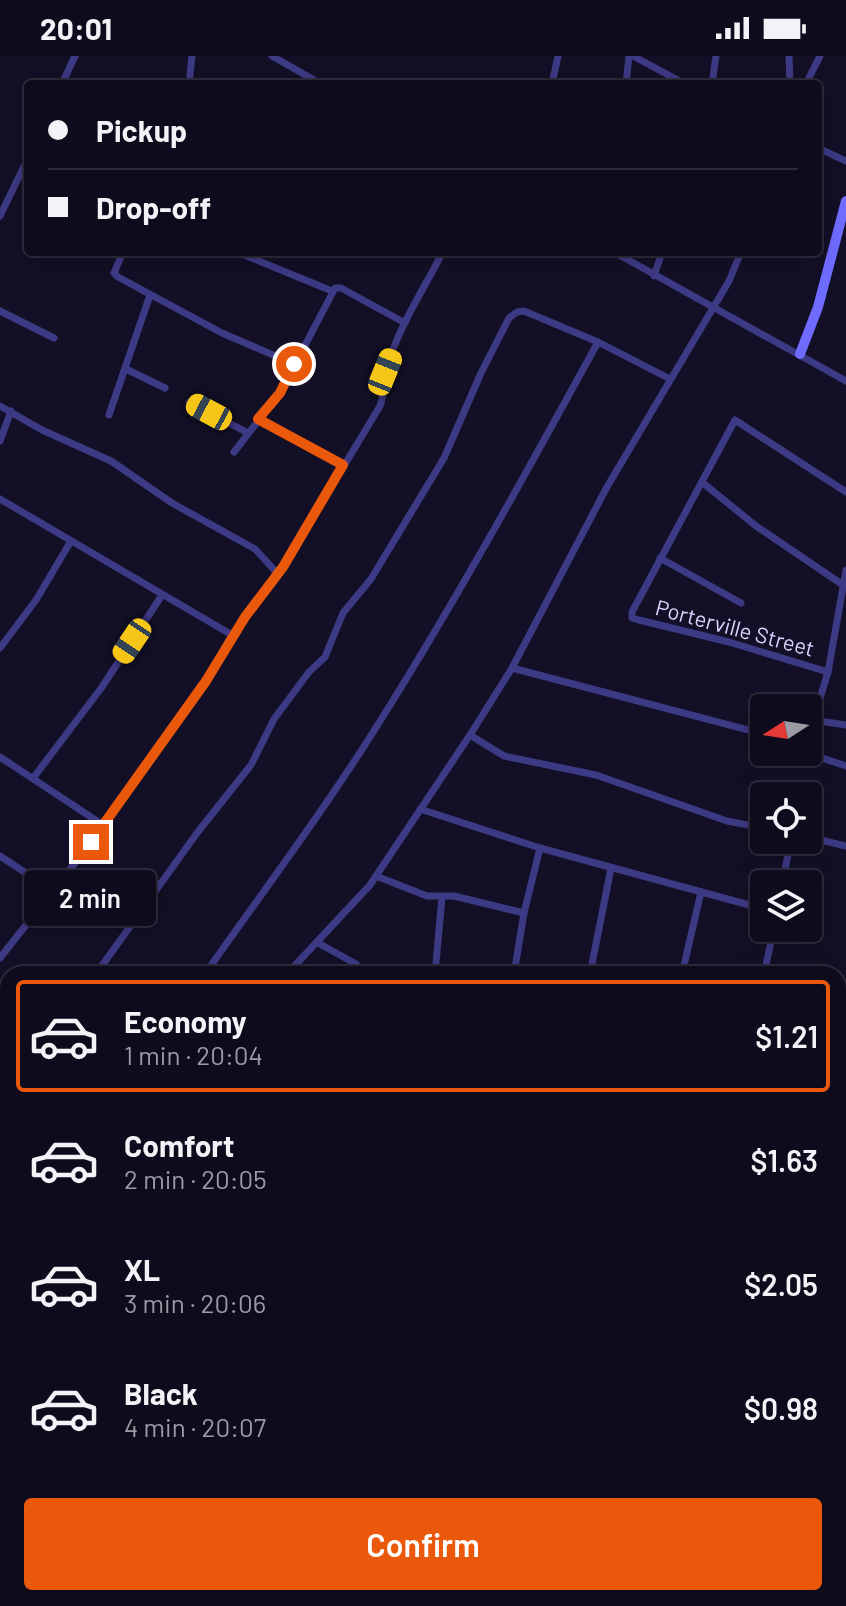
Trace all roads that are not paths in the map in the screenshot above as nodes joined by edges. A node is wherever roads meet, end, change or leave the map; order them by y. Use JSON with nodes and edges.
{"nodes":[{"id":1,"x":75,"y":56,"type":"edge"},
{"id":2,"x":192,"y":56,"type":"edge"},
{"id":3,"x":272,"y":56,"type":"edge"},
{"id":4,"x":558,"y":56,"type":"edge"},
{"id":5,"x":631,"y":56,"type":"edge"},
{"id":6,"x":716,"y":56,"type":"edge"},
{"id":7,"x":789,"y":56,"type":"edge"},
{"id":8,"x":820,"y":56,"type":"edge"},
{"id":9,"x":64,"y":80,"type":"edge"},
{"id":10,"x":189,"y":80,"type":"edge"},
{"id":11,"x":314,"y":80,"type":"edge"},
{"id":12,"x":553,"y":80,"type":"edge"},
{"id":13,"x":627,"y":80,"type":"edge"},
{"id":14,"x":677,"y":80,"type":"edge"},
{"id":15,"x":713,"y":80,"type":"edge"},
{"id":16,"x":790,"y":80,"type":"edge"},
{"id":17,"x":808,"y":80,"type":"edge"},
{"id":18,"x":822,"y":150,"type":"edge"},
{"id":19,"x":846,"y":161,"type":"edge"},
{"id":20,"x":24,"y":166,"type":"edge"},
{"id":21,"x":846,"y":201,"type":"edge"},
{"id":22,"x":0,"y":216,"type":"edge"},
{"id":23,"x":121,"y":256,"type":"edge"},
{"id":24,"x":247,"y":256,"type":"edge"},
{"id":25,"x":441,"y":256,"type":"edge"},
{"id":26,"x":621,"y":256,"type":"edge"},
{"id":27,"x":661,"y":256,"type":"edge"},
{"id":28,"x":739,"y":256,"type":"edge"},
{"id":29,"x":654,"y":276,"type":"junction"},
{"id":30,"x":332,"y":291,"type":"junction"},
{"id":31,"x":150,"y":295,"type":"junction"},
{"id":32,"x":712,"y":308,"type":"junction"},
{"id":33,"x":0,"y":311,"type":"edge"},
{"id":34,"x":405,"y":323,"type":"junction"},
{"id":35,"x":54,"y":338,"type":"dead end"},
{"id":36,"x":598,"y":342,"type":"junction"},
{"id":37,"x":800,"y":354,"type":"junction"},
{"id":38,"x":294,"y":364,"type":"junction"},
{"id":39,"x":126,"y":369,"type":"junction"},
{"id":40,"x":670,"y":379,"type":"junction"},
{"id":41,"x":846,"y":381,"type":"edge"},
{"id":42,"x":165,"y":388,"type":"dead end"},
{"id":43,"x":189,"y":402,"type":"dead end"},
{"id":44,"x":0,"y":406,"type":"edge"},
{"id":45,"x":11,"y":411,"type":"junction"},
{"id":46,"x":109,"y":415,"type":"dead end"},
{"id":47,"x":258,"y":419,"type":"junction"},
{"id":48,"x":248,"y":433,"type":"junction"},
{"id":49,"x":0,"y":441,"type":"edge"},
{"id":50,"x":234,"y":452,"type":"dead end"},
{"id":51,"x":343,"y":465,"type":"junction"},
{"id":52,"x":703,"y":483,"type":"junction"},
{"id":53,"x":846,"y":492,"type":"edge"},
{"id":54,"x":0,"y":499,"type":"edge"},
{"id":55,"x":71,"y":541,"type":"junction"},
{"id":56,"x":660,"y":558,"type":"junction"},
{"id":57,"x":846,"y":570,"type":"edge"},
{"id":58,"x":278,"y":574,"type":"junction"},
{"id":59,"x":843,"y":585,"type":"junction"},
{"id":60,"x":162,"y":595,"type":"junction"},
{"id":61,"x":741,"y":603,"type":"dead end"},
{"id":62,"x":232,"y":635,"type":"junction"},
{"id":63,"x":0,"y":648,"type":"edge"},
{"id":64,"x":512,"y":668,"type":"junction"},
{"id":65,"x":828,"y":672,"type":"junction"},
{"id":66,"x":821,"y":694,"type":"edge"},
{"id":67,"x":822,"y":721,"type":"edge"},
{"id":68,"x":846,"y":725,"type":"edge"},
{"id":69,"x":750,"y":730,"type":"edge"},
{"id":70,"x":470,"y":735,"type":"junction"},
{"id":71,"x":0,"y":757,"type":"edge"},
{"id":72,"x":822,"y":758,"type":"edge"},
{"id":73,"x":846,"y":766,"type":"edge"},
{"id":74,"x":34,"y":777,"type":"junction"},
{"id":75,"x":420,"y":809,"type":"junction"},
{"id":76,"x":103,"y":825,"type":"junction"},
{"id":77,"x":750,"y":825,"type":"edge"},
{"id":78,"x":822,"y":840,"type":"edge"},
{"id":79,"x":846,"y":846,"type":"edge"},
{"id":80,"x":540,"y":848,"type":"junction"},
{"id":81,"x":0,"y":856,"type":"edge"},
{"id":82,"x":611,"y":868,"type":"junction"},
{"id":83,"x":376,"y":876,"type":"junction"},
{"id":84,"x":53,"y":891,"type":"junction"},
{"id":85,"x":701,"y":892,"type":"junction"},
{"id":86,"x":442,"y":897,"type":"junction"},
{"id":87,"x":750,"y":905,"type":"edge"},
{"id":88,"x":524,"y":913,"type":"junction"},
{"id":89,"x":771,"y":942,"type":"edge"},
{"id":90,"x":318,"y":943,"type":"junction"},
{"id":91,"x":0,"y":958,"type":"edge"},
{"id":92,"x":356,"y":964,"type":"dead end"},
{"id":93,"x":101,"y":966,"type":"edge"},
{"id":94,"x":211,"y":966,"type":"edge"},
{"id":95,"x":295,"y":966,"type":"edge"},
{"id":96,"x":436,"y":966,"type":"edge"},
{"id":97,"x":515,"y":966,"type":"edge"},
{"id":98,"x":592,"y":966,"type":"edge"},
{"id":99,"x":684,"y":966,"type":"edge"},
{"id":100,"x":766,"y":966,"type":"edge"}],
"edges":[{"from":1,"to":9,"type":"street"},
{"from":2,"to":10,"type":"street"},
{"from":3,"to":11,"type":"street"},
{"from":4,"to":12,"type":"street"},
{"from":5,"to":13,"type":"street"},
{"from":5,"to":14,"type":"street"},
{"from":6,"to":15,"type":"street"},
{"from":7,"to":16,"type":"street"},
{"from":8,"to":17,"type":"street"},
{"from":18,"to":19,"type":"street"},
{"from":20,"to":22,"type":"street"},
{"from":21,"to":37,"type":"street"},
{"from":23,"to":31,"type":"street"},
{"from":24,"to":30,"type":"street"},
{"from":25,"to":34,"type":"street"},
{"from":26,"to":29,"type":"street"},
{"from":27,"to":29,"type":"street"},
{"from":28,"to":32,"type":"street"},
{"from":29,"to":32,"type":"street"},
{"from":30,"to":34,"type":"street"},
{"from":30,"to":38,"type":"street"},
{"from":31,"to":38,"type":"street"},
{"from":31,"to":39,"type":"street"},
{"from":32,"to":37,"type":"street"},
{"from":32,"to":40,"type":"street"},
{"from":33,"to":35,"type":"street"},
{"from":34,"to":51,"type":"street"},
{"from":36,"to":40,"type":"street"},
{"from":36,"to":93,"type":"street"},
{"from":36,"to":94,"type":"street"},
{"from":37,"to":41,"type":"street"},
{"from":38,"to":47,"type":"street"},
{"from":39,"to":42,"type":"street"},
{"from":39,"to":46,"type":"street"},
{"from":40,"to":64,"type":"street"},
{"from":43,"to":48,"type":"street"},
{"from":44,"to":45,"type":"street"},
{"from":45,"to":49,"type":"street"},
{"from":45,"to":58,"type":"street"},
{"from":47,"to":48,"type":"street"},
{"from":47,"to":51,"type":"street"},
{"from":48,"to":50,"type":"street"},
{"from":51,"to":58,"type":"street"},
{"from":52,"to":53,"type":"street"},
{"from":52,"to":56,"type":"street"},
{"from":52,"to":59,"type":"street"},
{"from":54,"to":55,"type":"street"},
{"from":55,"to":60,"type":"street"},
{"from":55,"to":63,"type":"street"},
{"from":56,"to":61,"type":"street"},
{"from":56,"to":65,"type":"street","name":"Porterville Street"},
{"from":57,"to":59,"type":"street"},
{"from":58,"to":62,"type":"street"},
{"from":59,"to":65,"type":"street"},
{"from":60,"to":62,"type":"street"},
{"from":60,"to":74,"type":"street"},
{"from":62,"to":76,"type":"street"},
{"from":64,"to":69,"type":"street"},
{"from":64,"to":70,"type":"street"},
{"from":65,"to":66,"type":"street"},
{"from":67,"to":68,"type":"street"},
{"from":70,"to":75,"type":"street"},
{"from":70,"to":77,"type":"street"},
{"from":71,"to":74,"type":"street"},
{"from":72,"to":73,"type":"street"},
{"from":74,"to":76,"type":"street"},
{"from":75,"to":80,"type":"street"},
{"from":75,"to":83,"type":"street"},
{"from":76,"to":84,"type":"street"},
{"from":78,"to":79,"type":"street"},
{"from":80,"to":82,"type":"street"},
{"from":80,"to":88,"type":"street"},
{"from":81,"to":84,"type":"street"},
{"from":82,"to":85,"type":"street"},
{"from":82,"to":98,"type":"street"},
{"from":83,"to":86,"type":"street"},
{"from":83,"to":90,"type":"street"},
{"from":84,"to":91,"type":"street"},
{"from":85,"to":87,"type":"street"},
{"from":85,"to":99,"type":"street"},
{"from":86,"to":88,"type":"street"},
{"from":86,"to":96,"type":"street"},
{"from":88,"to":97,"type":"street"},
{"from":89,"to":100,"type":"street"},
{"from":90,"to":92,"type":"street"},
{"from":90,"to":95,"type":"street"}]}
